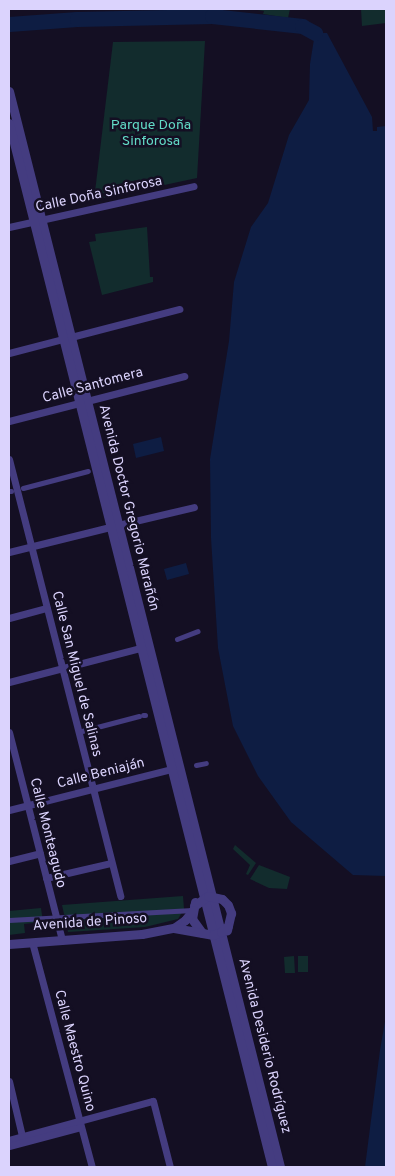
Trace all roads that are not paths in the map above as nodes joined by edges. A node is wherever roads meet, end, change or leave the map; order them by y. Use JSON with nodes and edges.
{"nodes":[{"id":1,"x":9,"y":91,"type":"edge"},
{"id":2,"x":9,"y":124,"type":"edge"},
{"id":3,"x":194,"y":186,"type":"dead end"},
{"id":4,"x":37,"y":221,"type":"junction"},
{"id":5,"x":9,"y":227,"type":"edge"},
{"id":6,"x":179,"y":309,"type":"dead end"},
{"id":7,"x":67,"y":338,"type":"junction"},
{"id":8,"x":9,"y":353,"type":"edge"},
{"id":9,"x":184,"y":376,"type":"dead end"},
{"id":10,"x":83,"y":402,"type":"junction"},
{"id":11,"x":9,"y":421,"type":"edge"},
{"id":12,"x":9,"y":458,"type":"edge"},
{"id":13,"x":88,"y":471,"type":"dead end"},
{"id":14,"x":23,"y":488,"type":"dead end"},
{"id":15,"x":194,"y":507,"type":"dead end"},
{"id":16,"x":114,"y":526,"type":"junction"},
{"id":17,"x":31,"y":546,"type":"junction"},
{"id":18,"x":9,"y":552,"type":"edge"},
{"id":19,"x":47,"y":608,"type":"junction"},
{"id":20,"x":9,"y":618,"type":"edge"},
{"id":21,"x":198,"y":631,"type":"dead end"},
{"id":22,"x":177,"y":639,"type":"dead end"},
{"id":23,"x":145,"y":647,"type":"junction"},
{"id":24,"x":62,"y":669,"type":"junction"},
{"id":25,"x":9,"y":682,"type":"edge"},
{"id":26,"x":142,"y":715,"type":"dead end"},
{"id":27,"x":9,"y":732,"type":"edge"},
{"id":28,"x":78,"y":732,"type":"junction"},
{"id":29,"x":10,"y":745,"type":"edge"},
{"id":30,"x":206,"y":763,"type":"dead end"},
{"id":31,"x":196,"y":765,"type":"dead end"},
{"id":32,"x":171,"y":769,"type":"junction"},
{"id":33,"x":93,"y":789,"type":"junction"},
{"id":34,"x":28,"y":806,"type":"junction"},
{"id":35,"x":9,"y":810,"type":"edge"},
{"id":36,"x":40,"y":853,"type":"junction"},
{"id":37,"x":9,"y":861,"type":"edge"},
{"id":38,"x":111,"y":863,"type":"junction"},
{"id":39,"x":46,"y":878,"type":"junction"},
{"id":40,"x":200,"y":885,"type":"junction"},
{"id":41,"x":120,"y":896,"type":"dead end"},
{"id":42,"x":208,"y":897,"type":"junction"},
{"id":43,"x":194,"y":908,"type":"junction"},
{"id":44,"x":56,"y":916,"type":"junction"},
{"id":45,"x":9,"y":920,"type":"edge"},
{"id":46,"x":174,"y":928,"type":"junction"},
{"id":47,"x":221,"y":931,"type":"junction"},
{"id":48,"x":200,"y":932,"type":"junction"},
{"id":49,"x":62,"y":940,"type":"junction"},
{"id":50,"x":32,"y":942,"type":"junction"},
{"id":51,"x":9,"y":944,"type":"edge"},
{"id":52,"x":220,"y":946,"type":"junction"},
{"id":53,"x":9,"y":1081,"type":"edge"},
{"id":54,"x":80,"y":1124,"type":"junction"},
{"id":55,"x":22,"y":1136,"type":"junction"},
{"id":56,"x":9,"y":1139,"type":"edge"},
{"id":57,"x":92,"y":1167,"type":"edge"},
{"id":58,"x":170,"y":1167,"type":"edge"},
{"id":59,"x":272,"y":1167,"type":"edge"},
{"id":60,"x":280,"y":1167,"type":"edge"}],
"edges":[{"from":1,"to":4,"type":"street","name":"Avenida Doctor Gregorio Marañón"},
{"from":2,"to":4,"type":"street","name":"Avenida Doctor Gregorio Marañón"},
{"from":3,"to":4,"type":"street","name":"Calle Doña Sinforosa"},
{"from":4,"to":5,"type":"street","name":"Calle Doña Sinforosa"},
{"from":4,"to":7,"type":"street","name":"Avenida Doctor Gregorio Marañón"},
{"from":6,"to":7,"type":"street"},
{"from":7,"to":8,"type":"street"},
{"from":7,"to":10,"type":"street","name":"Avenida Doctor Gregorio Marañón"},
{"from":9,"to":10,"type":"street","name":"Calle Santomera"},
{"from":10,"to":11,"type":"street","name":"Calle Santomera"},
{"from":10,"to":16,"type":"street","name":"Avenida Doctor Gregorio Marañón"},
{"from":12,"to":17,"type":"street","name":"Calle San Miguel de Salinas"},
{"from":13,"to":14,"type":"street"},
{"from":15,"to":16,"type":"street"},
{"from":16,"to":17,"type":"street"},
{"from":16,"to":23,"type":"street","name":"Avenida Doctor Gregorio Marañón"},
{"from":17,"to":18,"type":"street"},
{"from":17,"to":19,"type":"street","name":"Calle San Miguel de Salinas"},
{"from":19,"to":20,"type":"street"},
{"from":19,"to":24,"type":"street","name":"Calle San Miguel de Salinas"},
{"from":21,"to":22,"type":"street"},
{"from":23,"to":24,"type":"street"},
{"from":23,"to":32,"type":"street","name":"Avenida Doctor Gregorio Marañón"},
{"from":23,"to":42,"type":"street","name":"Avenida Doctor Gregorio Marañón"},
{"from":24,"to":25,"type":"street"},
{"from":24,"to":28,"type":"street","name":"Calle San Miguel de Salinas"},
{"from":26,"to":28,"type":"street"},
{"from":27,"to":29,"type":"street","name":"Calle Monteagudo"},
{"from":28,"to":33,"type":"street","name":"Calle San Miguel de Salinas"},
{"from":29,"to":34,"type":"street","name":"Calle Monteagudo"},
{"from":30,"to":31,"type":"street"},
{"from":32,"to":33,"type":"street","name":"Calle Beniaján"},
{"from":32,"to":40,"type":"street","name":"Avenida Doctor Gregorio Marañón"},
{"from":33,"to":34,"type":"street","name":"Calle Beniaján"},
{"from":33,"to":38,"type":"street","name":"Calle San Miguel de Salinas"},
{"from":34,"to":35,"type":"street","name":"Calle Beniaján"},
{"from":34,"to":36,"type":"street","name":"Calle Monteagudo"},
{"from":36,"to":37,"type":"street"},
{"from":36,"to":39,"type":"street","name":"Calle Monteagudo"},
{"from":38,"to":39,"type":"street"},
{"from":38,"to":41,"type":"street","name":"Calle San Miguel de Salinas"},
{"from":39,"to":44,"type":"street","name":"Calle Monteagudo"},
{"from":40,"to":42,"type":"street","name":"Avenida Doctor Gregorio Marañón"},
{"from":40,"to":43,"type":"street"},
{"from":42,"to":43,"type":"street"},
{"from":42,"to":47,"type":"street","name":"Avenida Doctor Gregorio Marañón"},
{"from":42,"to":47,"type":"street"},
{"from":43,"to":44,"type":"street"},
{"from":43,"to":46,"type":"street"},
{"from":43,"to":48,"type":"street"},
{"from":44,"to":45,"type":"street"},
{"from":44,"to":49,"type":"street","name":"Calle Monteagudo"},
{"from":46,"to":48,"type":"street","name":"Avenida de Pinoso"},
{"from":46,"to":49,"type":"street","name":"Avenida de Pinoso"},
{"from":47,"to":48,"type":"street","name":"Avenida de Pinoso"},
{"from":47,"to":52,"type":"street"},
{"from":47,"to":52,"type":"street","name":"Avenida Doctor Gregorio Marañón"},
{"from":48,"to":52,"type":"street"},
{"from":49,"to":50,"type":"street","name":"Avenida de Pinoso"},
{"from":50,"to":51,"type":"street","name":"Avenida de Pinoso"},
{"from":50,"to":54,"type":"street","name":"Calle Maestro Quino"},
{"from":52,"to":59,"type":"street","name":"Avenida Desiderio Rodríguez"},
{"from":52,"to":60,"type":"street","name":"Avenida Desiderio Rodríguez"},
{"from":53,"to":55,"type":"street"},
{"from":54,"to":55,"type":"street"},
{"from":54,"to":56,"type":"street"},
{"from":54,"to":57,"type":"street","name":"Calle Maestro Quino"},
{"from":54,"to":58,"type":"street"},
{"from":55,"to":56,"type":"street"}]}
